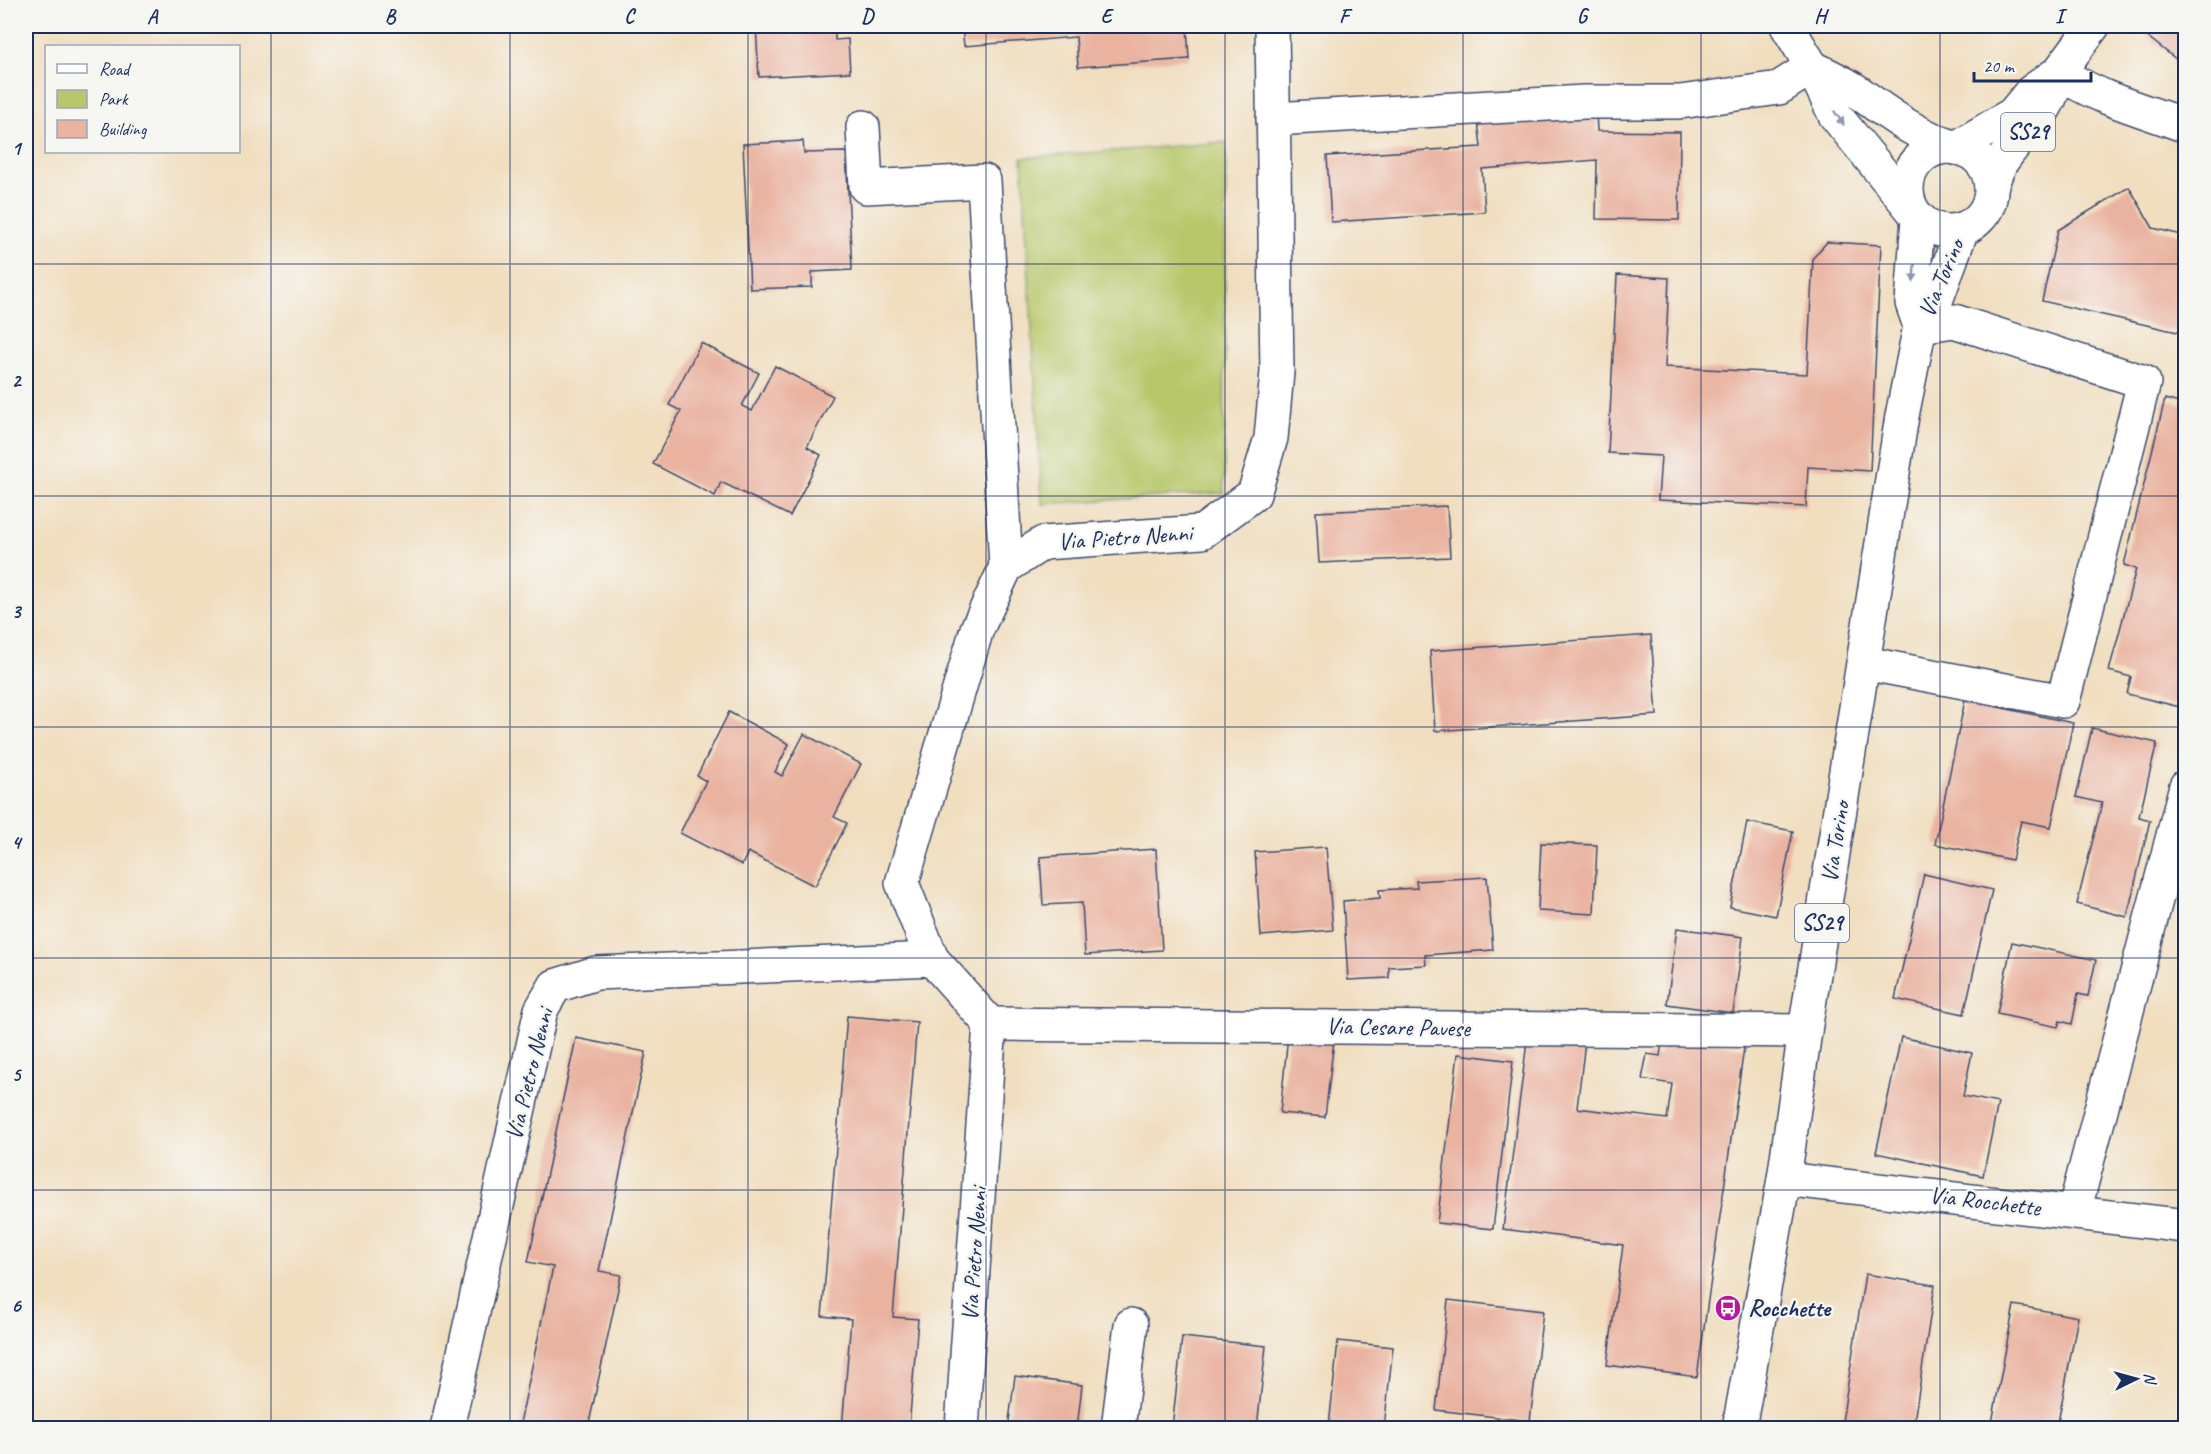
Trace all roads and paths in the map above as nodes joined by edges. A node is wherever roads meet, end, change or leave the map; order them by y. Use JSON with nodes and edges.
{"nodes":[{"id":1,"x":1272,"y":26,"type":"edge"},
{"id":2,"x":1787,"y":26,"type":"edge"},
{"id":3,"x":2093,"y":26,"type":"edge"},
{"id":4,"x":1812,"y":66,"type":"junction"},
{"id":5,"x":2059,"y":72,"type":"junction"},
{"id":6,"x":1274,"y":119,"type":"junction"},
{"id":7,"x":2186,"y":126,"type":"edge"},
{"id":8,"x":863,"y":127,"type":"dead end"},
{"id":9,"x":1956,"y":147,"type":"junction"},
{"id":10,"x":1991,"y":187,"type":"junction"},
{"id":11,"x":1914,"y":212,"type":"junction"},
{"id":12,"x":1962,"y":230,"type":"junction"},
{"id":13,"x":1920,"y":326,"type":"junction"},
{"id":14,"x":1006,"y":567,"type":"junction"},
{"id":15,"x":1864,"y":663,"type":"junction"},
{"id":16,"x":2184,"y":798,"type":"edge"},
{"id":17,"x":932,"y":959,"type":"junction"},
{"id":18,"x":990,"y":1024,"type":"junction"},
{"id":19,"x":1805,"y":1031,"type":"junction"},
{"id":20,"x":1784,"y":1179,"type":"junction"},
{"id":21,"x":2074,"y":1212,"type":"junction"},
{"id":22,"x":2186,"y":1226,"type":"edge"},
{"id":23,"x":1131,"y":1325,"type":"dead end"},
{"id":24,"x":447,"y":1428,"type":"edge"},
{"id":25,"x":962,"y":1428,"type":"edge"},
{"id":26,"x":1118,"y":1428,"type":"edge"},
{"id":27,"x":1739,"y":1428,"type":"edge"}],
"edges":[{"from":1,"to":6,"type":"street","name":"Via Pietro Nenni"},
{"from":2,"to":4,"type":"street"},
{"from":3,"to":5,"type":"street","name":"Via Torino","number":"SS29"},
{"from":4,"to":6,"type":"street"},
{"from":4,"to":9,"type":"street"},
{"from":4,"to":11,"type":"street","one_way":true},
{"from":5,"to":7,"type":"street"},
{"from":5,"to":9,"type":"street","name":"Via Torino","number":"SS29"},
{"from":5,"to":10,"type":"street","name":"Via Torino","number":"SS29"},
{"from":6,"to":14,"type":"street","name":"Via Pietro Nenni"},
{"from":8,"to":14,"type":"street"},
{"from":9,"to":10,"type":"street"},
{"from":9,"to":11,"type":"street","name":"Via Torino"},
{"from":10,"to":12,"type":"street","name":"Via Torino"},
{"from":11,"to":12,"type":"street","name":"Via Torino"},
{"from":11,"to":13,"type":"street","name":"Via Torino","one_way":true},
{"from":12,"to":13,"type":"street","name":"Via Torino"},
{"from":13,"to":15,"type":"street","name":"Via Torino","number":"SS29"},
{"from":13,"to":15,"type":"street"},
{"from":14,"to":17,"type":"street"},
{"from":15,"to":19,"type":"street","name":"Via Torino","number":"SS29"},
{"from":16,"to":21,"type":"street"},
{"from":17,"to":18,"type":"street"},
{"from":17,"to":24,"type":"street","name":"Via Pietro Nenni"},
{"from":18,"to":19,"type":"street","name":"Via Cesare Pavese"},
{"from":18,"to":25,"type":"street","name":"Via Pietro Nenni"},
{"from":19,"to":20,"type":"street","name":"Via Torino","number":"SS29"},
{"from":20,"to":21,"type":"street","name":"Via Rocchette"},
{"from":20,"to":27,"type":"street","name":"Via Torino","number":"SS29"},
{"from":21,"to":22,"type":"street","name":"Via Rocchette"},
{"from":23,"to":26,"type":"street"}]}
